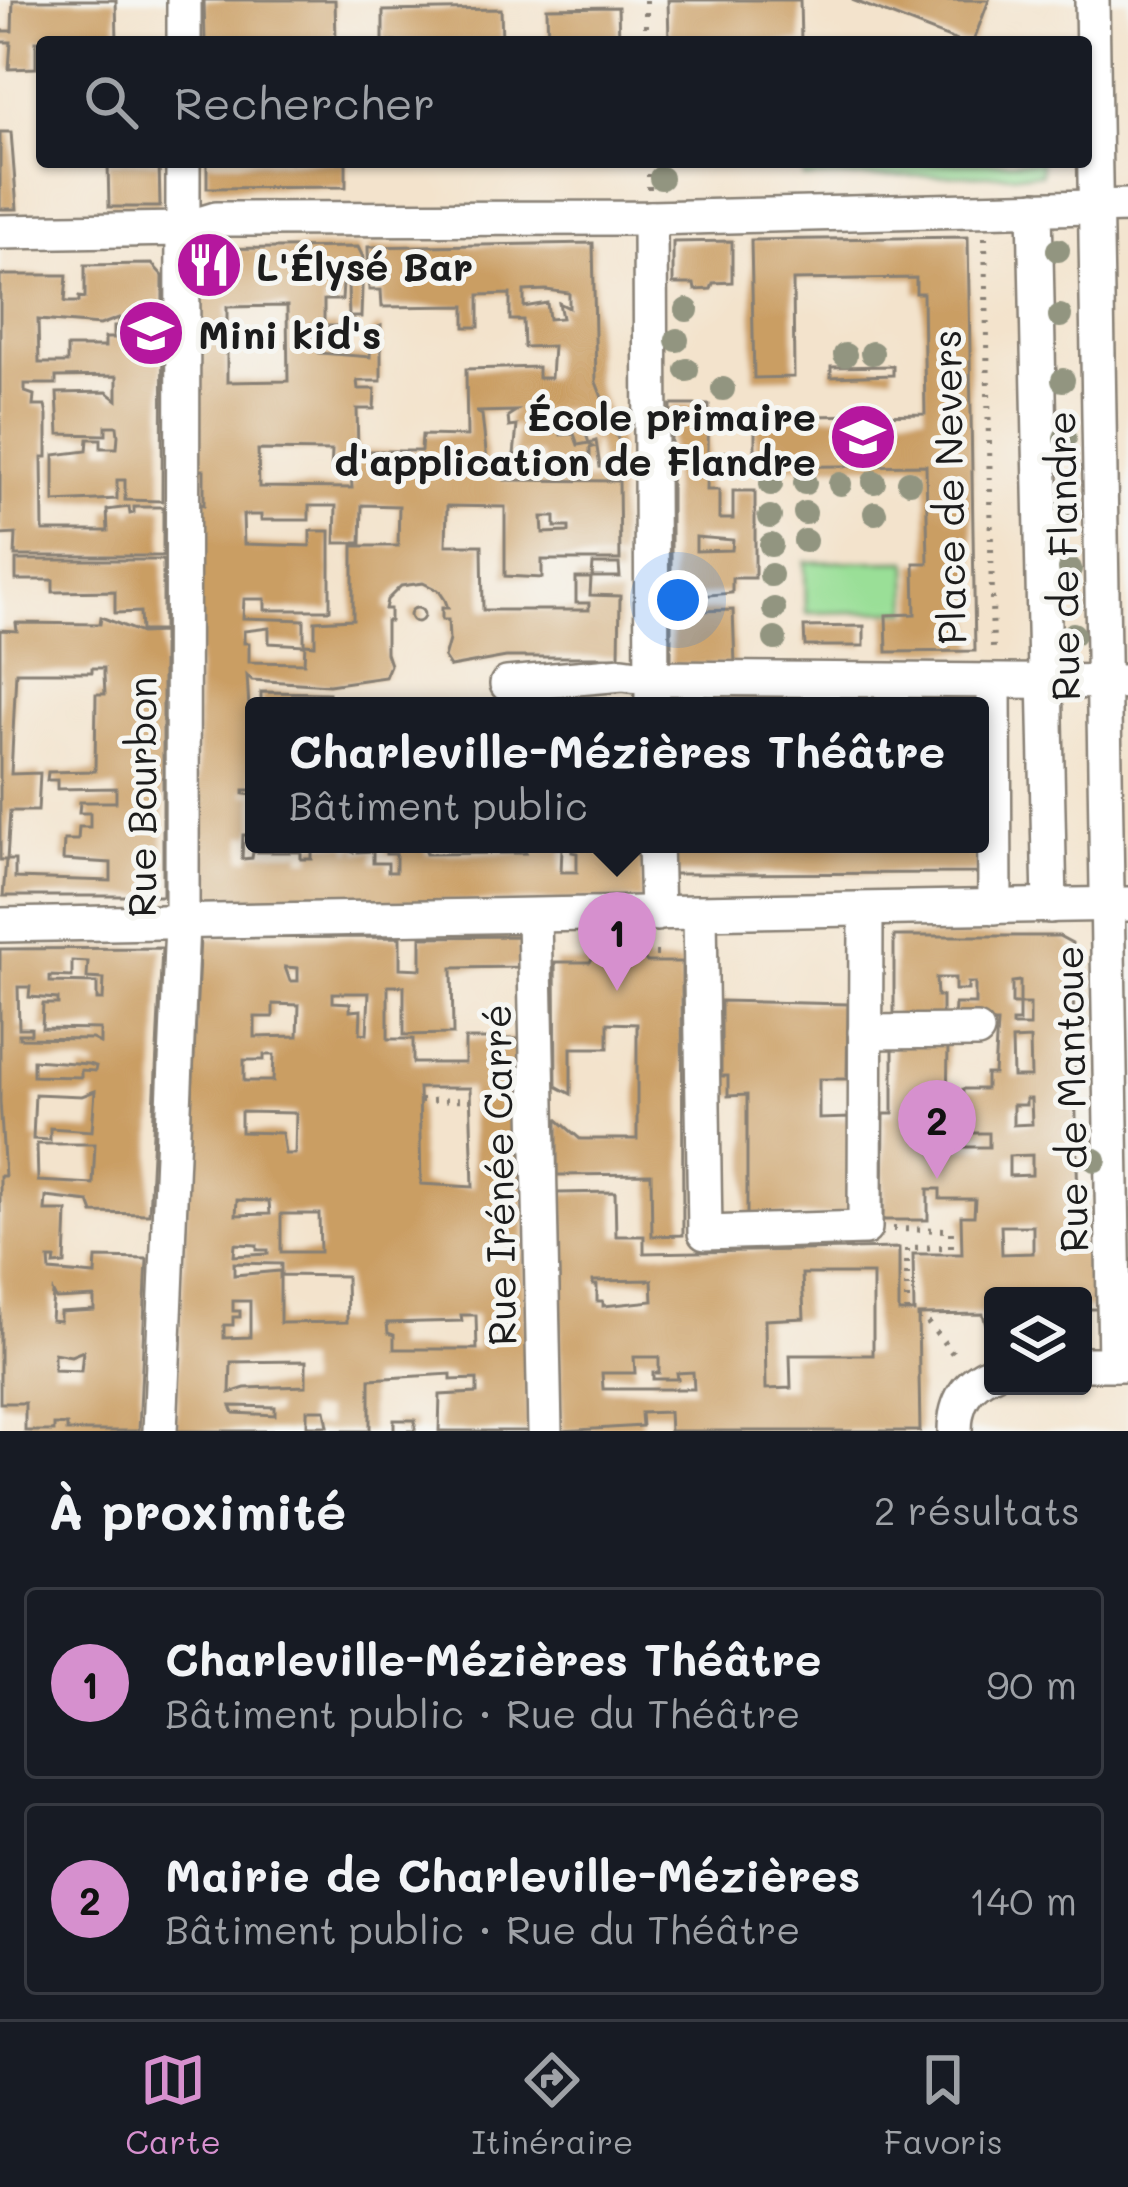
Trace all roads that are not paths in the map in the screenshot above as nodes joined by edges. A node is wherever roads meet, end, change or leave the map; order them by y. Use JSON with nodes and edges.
{"nodes":[{"id":1,"x":184,"y":0,"type":"edge"},
{"id":2,"x":1092,"y":0,"type":"edge"},
{"id":3,"x":184,"y":36,"type":"edge"},
{"id":4,"x":184,"y":168,"type":"edge"},
{"id":5,"x":1113,"y":206,"type":"edge"},
{"id":6,"x":1035,"y":208,"type":"junction"},
{"id":7,"x":650,"y":218,"type":"junction"},
{"id":8,"x":183,"y":229,"type":"junction"},
{"id":9,"x":0,"y":232,"type":"edge"},
{"id":10,"x":994,"y":682,"type":"junction"},
{"id":11,"x":1044,"y":682,"type":"junction"},
{"id":12,"x":1117,"y":682,"type":"edge"},
{"id":13,"x":507,"y":684,"type":"dead end"},
{"id":14,"x":651,"y":692,"type":"edge"},
{"id":15,"x":655,"y":853,"type":"edge"},
{"id":16,"x":1119,"y":905,"type":"edge"},
{"id":17,"x":1050,"y":906,"type":"junction"},
{"id":18,"x":995,"y":907,"type":"junction"},
{"id":19,"x":866,"y":910,"type":"junction"},
{"id":20,"x":657,"y":914,"type":"junction"},
{"id":21,"x":700,"y":914,"type":"junction"},
{"id":22,"x":534,"y":917,"type":"junction"},
{"id":23,"x":182,"y":924,"type":"junction"},
{"id":24,"x":0,"y":925,"type":"edge"},
{"id":25,"x":977,"y":1031,"type":"dead end"},
{"id":26,"x":865,"y":1032,"type":"junction"},
{"id":27,"x":1120,"y":1120,"type":"edge"},
{"id":28,"x":1109,"y":1364,"type":"edge"},
{"id":29,"x":984,"y":1376,"type":"edge"},
{"id":30,"x":160,"y":1431,"type":"edge"},
{"id":31,"x":545,"y":1431,"type":"edge"},
{"id":32,"x":955,"y":1431,"type":"edge"}],
"edges":[{"from":1,"to":3,"type":"street"},
{"from":2,"to":5,"type":"street","name":"Rue de Flandre"},
{"from":4,"to":8,"type":"street","name":"Rue Bourbon"},
{"from":5,"to":6,"type":"street"},
{"from":5,"to":12,"type":"street","name":"Rue de Flandre"},
{"from":6,"to":7,"type":"street"},
{"from":6,"to":11,"type":"street"},
{"from":7,"to":8,"type":"street"},
{"from":7,"to":14,"type":"street"},
{"from":8,"to":9,"type":"street"},
{"from":8,"to":23,"type":"street","name":"Rue Bourbon"},
{"from":10,"to":11,"type":"street"},
{"from":10,"to":14,"type":"street"},
{"from":10,"to":18,"type":"street","name":"Place de Nevers"},
{"from":11,"to":12,"type":"street"},
{"from":11,"to":17,"type":"street"},
{"from":12,"to":16,"type":"street","name":"Rue de Flandre"},
{"from":13,"to":14,"type":"street"},
{"from":15,"to":20,"type":"street"},
{"from":16,"to":17,"type":"street"},
{"from":16,"to":27,"type":"street","name":"Rue de Mantoue"},
{"from":17,"to":18,"type":"street"},
{"from":18,"to":19,"type":"street"},
{"from":19,"to":21,"type":"street"},
{"from":19,"to":26,"type":"street"},
{"from":20,"to":21,"type":"street"},
{"from":20,"to":22,"type":"street"},
{"from":21,"to":26,"type":"street"},
{"from":22,"to":23,"type":"street"},
{"from":22,"to":31,"type":"street","name":"Rue Irénée Carré"},
{"from":23,"to":24,"type":"street"},
{"from":23,"to":30,"type":"street","name":"Rue Bourbon"},
{"from":25,"to":26,"type":"street"},
{"from":27,"to":28,"type":"street","name":"Rue de Mantoue"},
{"from":29,"to":32,"type":"street"}]}
